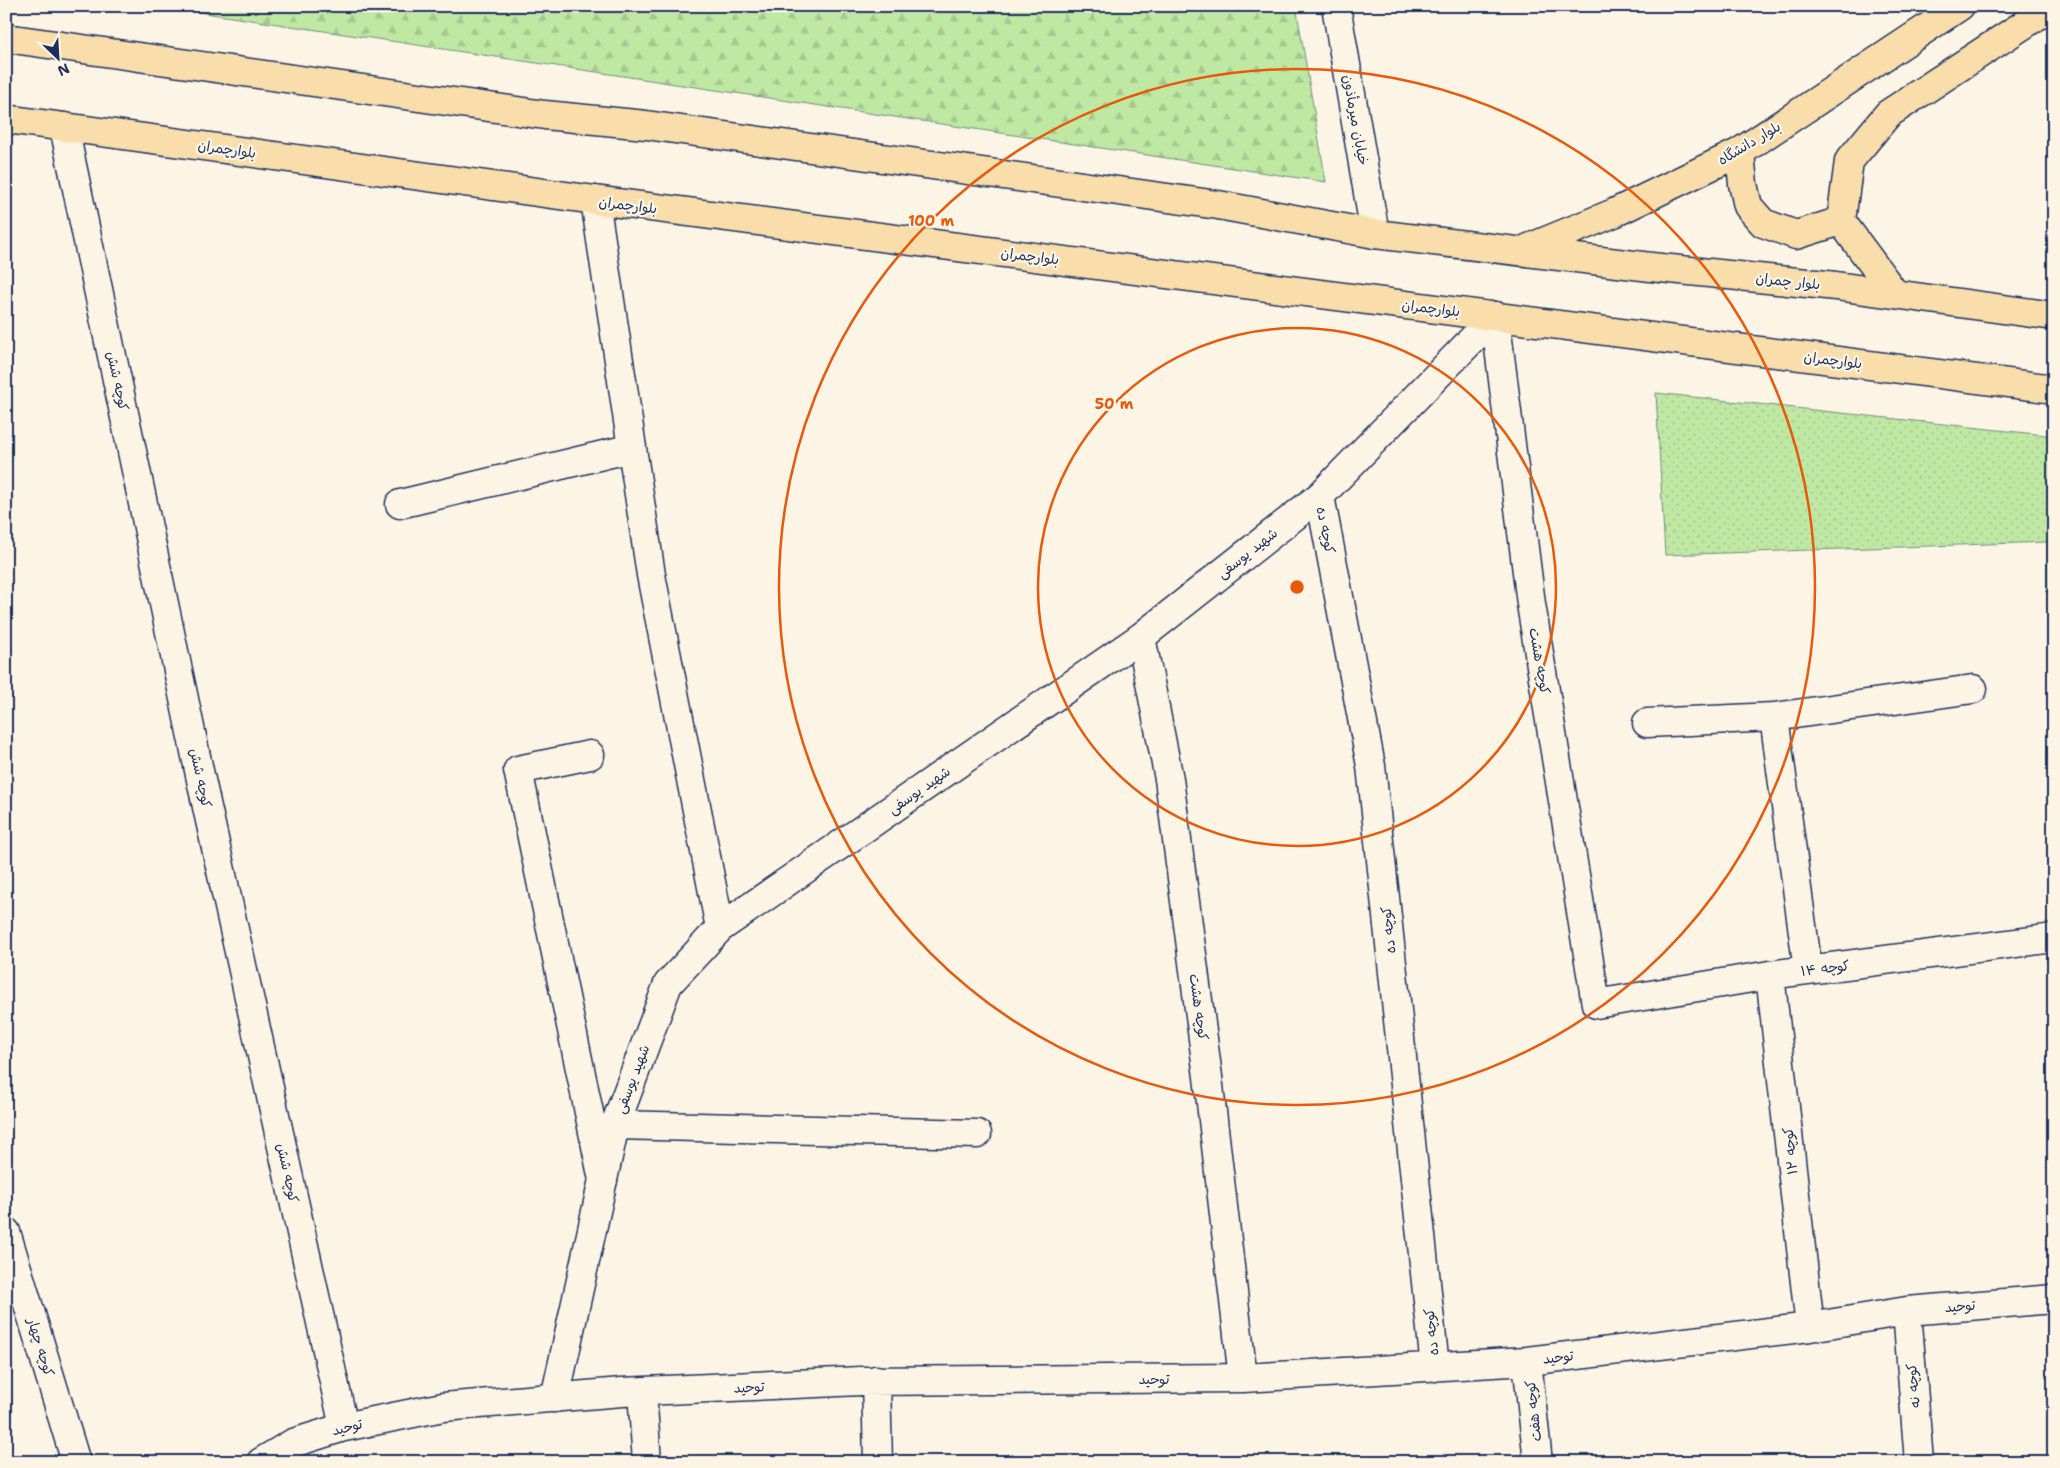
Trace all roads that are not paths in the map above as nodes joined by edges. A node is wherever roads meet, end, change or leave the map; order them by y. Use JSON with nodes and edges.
{"nodes":[{"id":1,"x":1336,"y":6,"type":"edge"},
{"id":2,"x":1960,"y":6,"type":"edge"},
{"id":3,"x":2052,"y":6,"type":"edge"},
{"id":4,"x":6,"y":38,"type":"edge"},
{"id":5,"x":6,"y":119,"type":"edge"},
{"id":6,"x":64,"y":127,"type":"junction"},
{"id":7,"x":1740,"y":152,"type":"junction"},
{"id":8,"x":595,"y":200,"type":"junction"},
{"id":9,"x":1841,"y":221,"type":"junction"},
{"id":10,"x":1375,"y":234,"type":"junction"},
{"id":11,"x":1522,"y":251,"type":"junction"},
{"id":12,"x":1895,"y":294,"type":"junction"},
{"id":13,"x":1495,"y":316,"type":"junction"},
{"id":14,"x":2054,"y":316,"type":"edge"},
{"id":15,"x":2054,"y":389,"type":"edge"},
{"id":16,"x":632,"y":448,"type":"junction"},
{"id":17,"x":1320,"y":496,"type":"junction"},
{"id":18,"x":400,"y":504,"type":"dead end"},
{"id":19,"x":1141,"y":637,"type":"junction"},
{"id":20,"x":1973,"y":689,"type":"dead end"},
{"id":21,"x":1774,"y":717,"type":"junction"},
{"id":22,"x":1647,"y":723,"type":"dead end"},
{"id":23,"x":590,"y":755,"type":"dead end"},
{"id":24,"x":720,"y":928,"type":"junction"},
{"id":25,"x":2054,"y":938,"type":"edge"},
{"id":26,"x":1808,"y":970,"type":"junction"},
{"id":27,"x":1770,"y":975,"type":"junction"},
{"id":28,"x":1596,"y":1004,"type":"joint"},
{"id":29,"x":615,"y":1125,"type":"junction"},
{"id":30,"x":977,"y":1134,"type":"dead end"},
{"id":31,"x":603,"y":1180,"type":"junction"},
{"id":32,"x":6,"y":1232,"type":"edge"},
{"id":33,"x":2054,"y":1299,"type":"edge"},
{"id":34,"x":1907,"y":1311,"type":"junction"},
{"id":35,"x":1810,"y":1327,"type":"junction"},
{"id":36,"x":1527,"y":1361,"type":"junction"},
{"id":37,"x":1435,"y":1367,"type":"junction"},
{"id":38,"x":1243,"y":1378,"type":"junction"},
{"id":39,"x":876,"y":1380,"type":"junction"},
{"id":40,"x":642,"y":1392,"type":"junction"},
{"id":41,"x":555,"y":1398,"type":"junction"},
{"id":42,"x":344,"y":1427,"type":"junction"},
{"id":43,"x":76,"y":1462,"type":"edge"},
{"id":44,"x":261,"y":1462,"type":"edge"},
{"id":45,"x":646,"y":1462,"type":"edge"},
{"id":46,"x":878,"y":1462,"type":"edge"},
{"id":47,"x":1538,"y":1462,"type":"edge"},
{"id":48,"x":1920,"y":1462,"type":"edge"}],
"edges":[{"from":1,"to":10,"type":"street","name":"خیابان میرمأذون"},
{"from":2,"to":7,"type":"main road","name":"بلوار دانشگاه"},
{"from":3,"to":9,"type":"main road"},
{"from":4,"to":10,"type":"main road","name":"بلوار چمران"},
{"from":5,"to":6,"type":"main road","name":"بلوارچمران"},
{"from":6,"to":8,"type":"main road","name":"بلوارچمران"},
{"from":6,"to":42,"type":"street","name":"کوچه شش"},
{"from":7,"to":9,"type":"main road"},
{"from":7,"to":11,"type":"main road","name":"بلوار دانشگاه"},
{"from":8,"to":13,"type":"main road","name":"بلوارچمران"},
{"from":8,"to":16,"type":"street"},
{"from":9,"to":12,"type":"main road"},
{"from":10,"to":11,"type":"main road","name":"بلوار چمران"},
{"from":11,"to":12,"type":"main road","name":"بلوار چمران"},
{"from":12,"to":14,"type":"main road","name":"بلوار چمران"},
{"from":13,"to":15,"type":"main road","name":"بلوارچمران"},
{"from":13,"to":17,"type":"street","name":"شهید یوسفی"},
{"from":13,"to":28,"type":"street","name":"کوچه هشت"},
{"from":16,"to":18,"type":"street"},
{"from":16,"to":24,"type":"street"},
{"from":17,"to":19,"type":"street","name":"شهید یوسفی"},
{"from":17,"to":37,"type":"street","name":"کوچه ده"},
{"from":19,"to":24,"type":"street","name":"شهید یوسفی"},
{"from":19,"to":38,"type":"street","name":"کوچه هشت"},
{"from":20,"to":21,"type":"street"},
{"from":21,"to":22,"type":"street"},
{"from":21,"to":26,"type":"street"},
{"from":23,"to":31,"type":"street"},
{"from":24,"to":29,"type":"street","name":"شهید یوسفی"},
{"from":25,"to":26,"type":"street","name":"کوچه ۱۴"},
{"from":26,"to":27,"type":"street","name":"کوچه ۱۴"},
{"from":27,"to":28,"type":"street","name":"کوچه ۱۴"},
{"from":27,"to":35,"type":"street","name":"کوچه ۱۲"},
{"from":29,"to":30,"type":"street"},
{"from":29,"to":31,"type":"street","name":"شهید یوسفی"},
{"from":31,"to":41,"type":"street","name":"شهید یوسفی"},
{"from":32,"to":43,"type":"street","name":"کوچه چهار"},
{"from":33,"to":34,"type":"street","name":"توحید"},
{"from":34,"to":35,"type":"street","name":"توحید"},
{"from":34,"to":48,"type":"street","name":"کوچه نه"},
{"from":35,"to":36,"type":"street","name":"توحید"},
{"from":36,"to":37,"type":"street","name":"توحید"},
{"from":36,"to":47,"type":"street","name":"کوچه هفت"},
{"from":37,"to":38,"type":"street","name":"توحید"},
{"from":38,"to":39,"type":"street","name":"توحید"},
{"from":39,"to":40,"type":"street","name":"توحید"},
{"from":39,"to":46,"type":"street"},
{"from":40,"to":41,"type":"street","name":"توحید"},
{"from":40,"to":45,"type":"street"},
{"from":41,"to":42,"type":"street","name":"توحید"},
{"from":42,"to":44,"type":"street","name":"توحید"}]}
